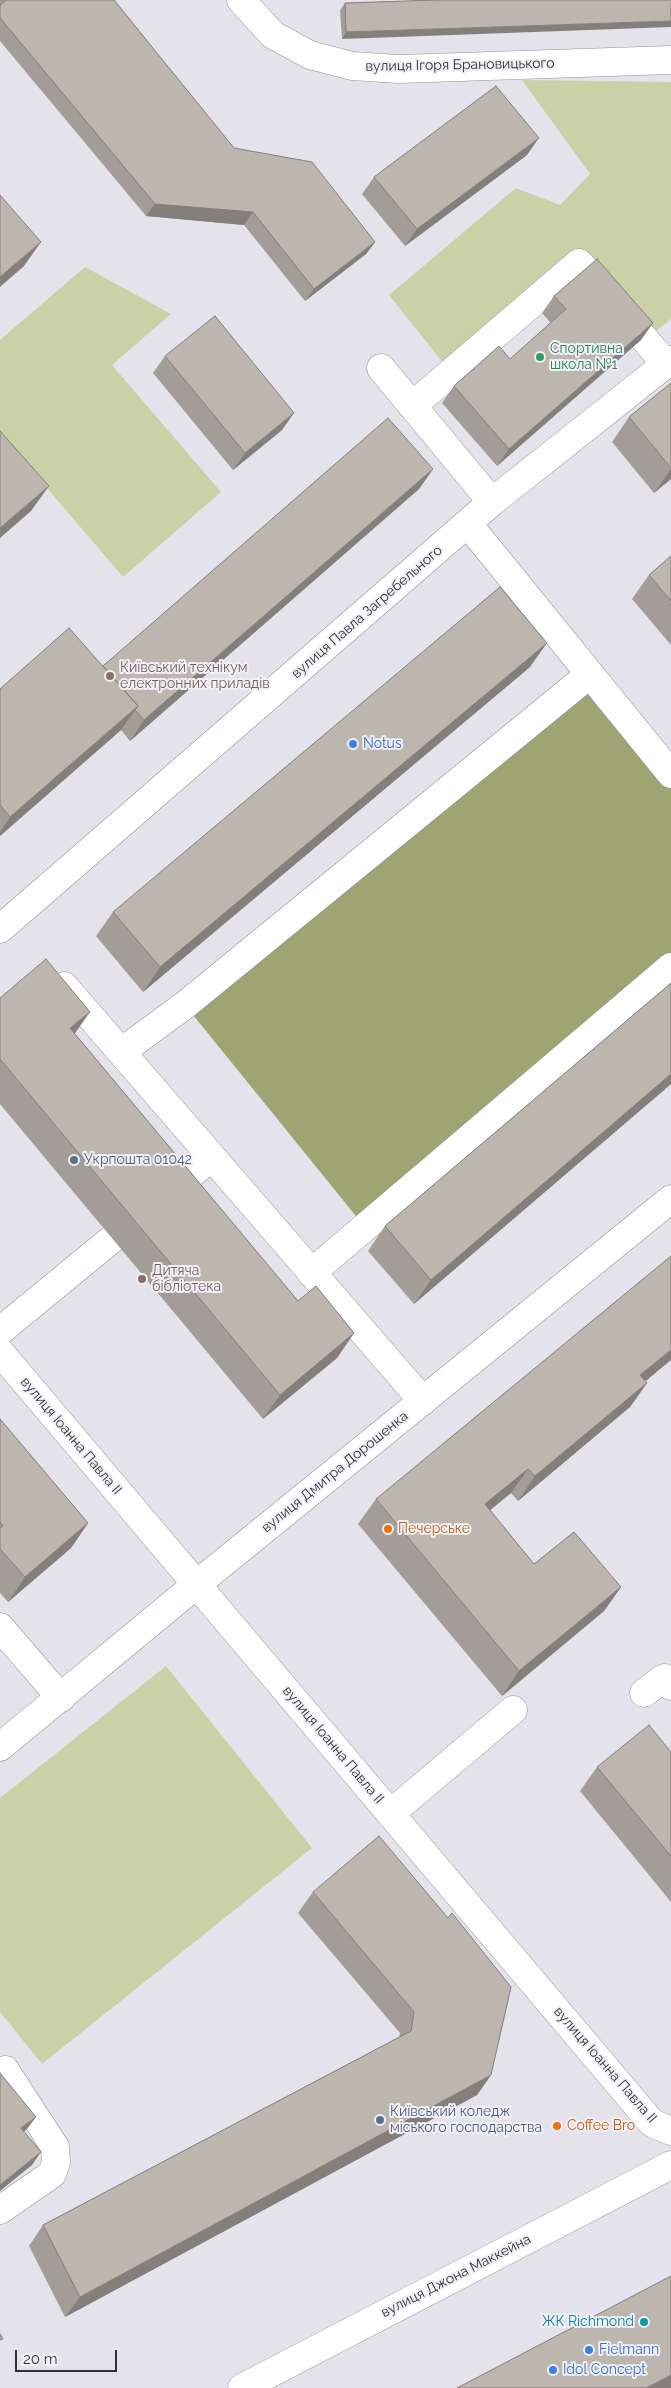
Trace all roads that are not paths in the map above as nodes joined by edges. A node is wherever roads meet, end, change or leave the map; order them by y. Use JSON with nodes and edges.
{"nodes":[{"id":1,"x":241,"y":0,"type":"edge"},
{"id":2,"x":671,"y":60,"type":"edge"},
{"id":3,"x":669,"y":362,"type":"edge"},
{"id":4,"x":381,"y":368,"type":"dead end"},
{"id":5,"x":412,"y":406,"type":"junction"},
{"id":6,"x":492,"y":502,"type":"junction"},
{"id":7,"x":468,"y":524,"type":"junction"},
{"id":8,"x":590,"y":674,"type":"junction"},
{"id":9,"x":671,"y":774,"type":"edge"},
{"id":10,"x":0,"y":930,"type":"edge"},
{"id":11,"x":48,"y":967,"type":"edge"},
{"id":12,"x":671,"y":967,"type":"edge"},
{"id":13,"x":121,"y":1052,"type":"junction"},
{"id":14,"x":212,"y":1157,"type":"junction"},
{"id":15,"x":169,"y":1192,"type":"edge"},
{"id":16,"x":671,"y":1198,"type":"edge"},
{"id":17,"x":112,"y":1238,"type":"dead end"},
{"id":18,"x":311,"y":1272,"type":"junction"},
{"id":19,"x":0,"y":1331,"type":"edge"},
{"id":20,"x":0,"y":1352,"type":"edge"},
{"id":21,"x":423,"y":1401,"type":"junction"},
{"id":22,"x":197,"y":1584,"type":"junction"},
{"id":23,"x":0,"y":1627,"type":"edge"},
{"id":24,"x":671,"y":1686,"type":"edge"},
{"id":25,"x":644,"y":1693,"type":"dead end"},
{"id":26,"x":60,"y":1698,"type":"junction"},
{"id":27,"x":513,"y":1710,"type":"dead end"},
{"id":28,"x":0,"y":1747,"type":"edge"},
{"id":29,"x":391,"y":1813,"type":"junction"},
{"id":30,"x":5,"y":2070,"type":"dead end"},
{"id":31,"x":671,"y":2132,"type":"edge"},
{"id":32,"x":671,"y":2165,"type":"edge"},
{"id":33,"x":0,"y":2210,"type":"edge"},
{"id":34,"x":242,"y":2388,"type":"edge"}],
"edges":[{"from":1,"to":2,"type":"street","name":"вулиця Ігоря Брановицького"},
{"from":3,"to":5,"type":"street"},
{"from":3,"to":6,"type":"street","name":"вулиця Павла Загребельного"},
{"from":4,"to":5,"type":"street"},
{"from":5,"to":6,"type":"street"},
{"from":6,"to":7,"type":"street","name":"вулиця Павла Загребельного"},
{"from":7,"to":8,"type":"street"},
{"from":7,"to":10,"type":"street","name":"вулиця Павла Загребельного"},
{"from":8,"to":9,"type":"street"},
{"from":8,"to":13,"type":"street"},
{"from":11,"to":13,"type":"street"},
{"from":12,"to":18,"type":"street"},
{"from":13,"to":14,"type":"street"},
{"from":14,"to":15,"type":"street"},
{"from":14,"to":18,"type":"street"},
{"from":16,"to":21,"type":"street","name":"вулиця Дмитра Дорошенка"},
{"from":17,"to":19,"type":"street"},
{"from":18,"to":21,"type":"street"},
{"from":20,"to":22,"type":"street","name":"вулиця Іоанна Павла II"},
{"from":21,"to":22,"type":"street","name":"вулиця Дмитра Дорошенка"},
{"from":22,"to":26,"type":"street","name":"вулиця Дмитра Дорошенка"},
{"from":22,"to":29,"type":"street","name":"вулиця Іоанна Павла II"},
{"from":23,"to":26,"type":"street"},
{"from":24,"to":25,"type":"street"},
{"from":26,"to":28,"type":"street","name":"вулиця Дмитра Дорошенка"},
{"from":27,"to":29,"type":"street"},
{"from":29,"to":31,"type":"street","name":"вулиця Іоанна Павла II"},
{"from":30,"to":33,"type":"street"},
{"from":32,"to":34,"type":"street","name":"вулиця Джона Маккейна"}]}
